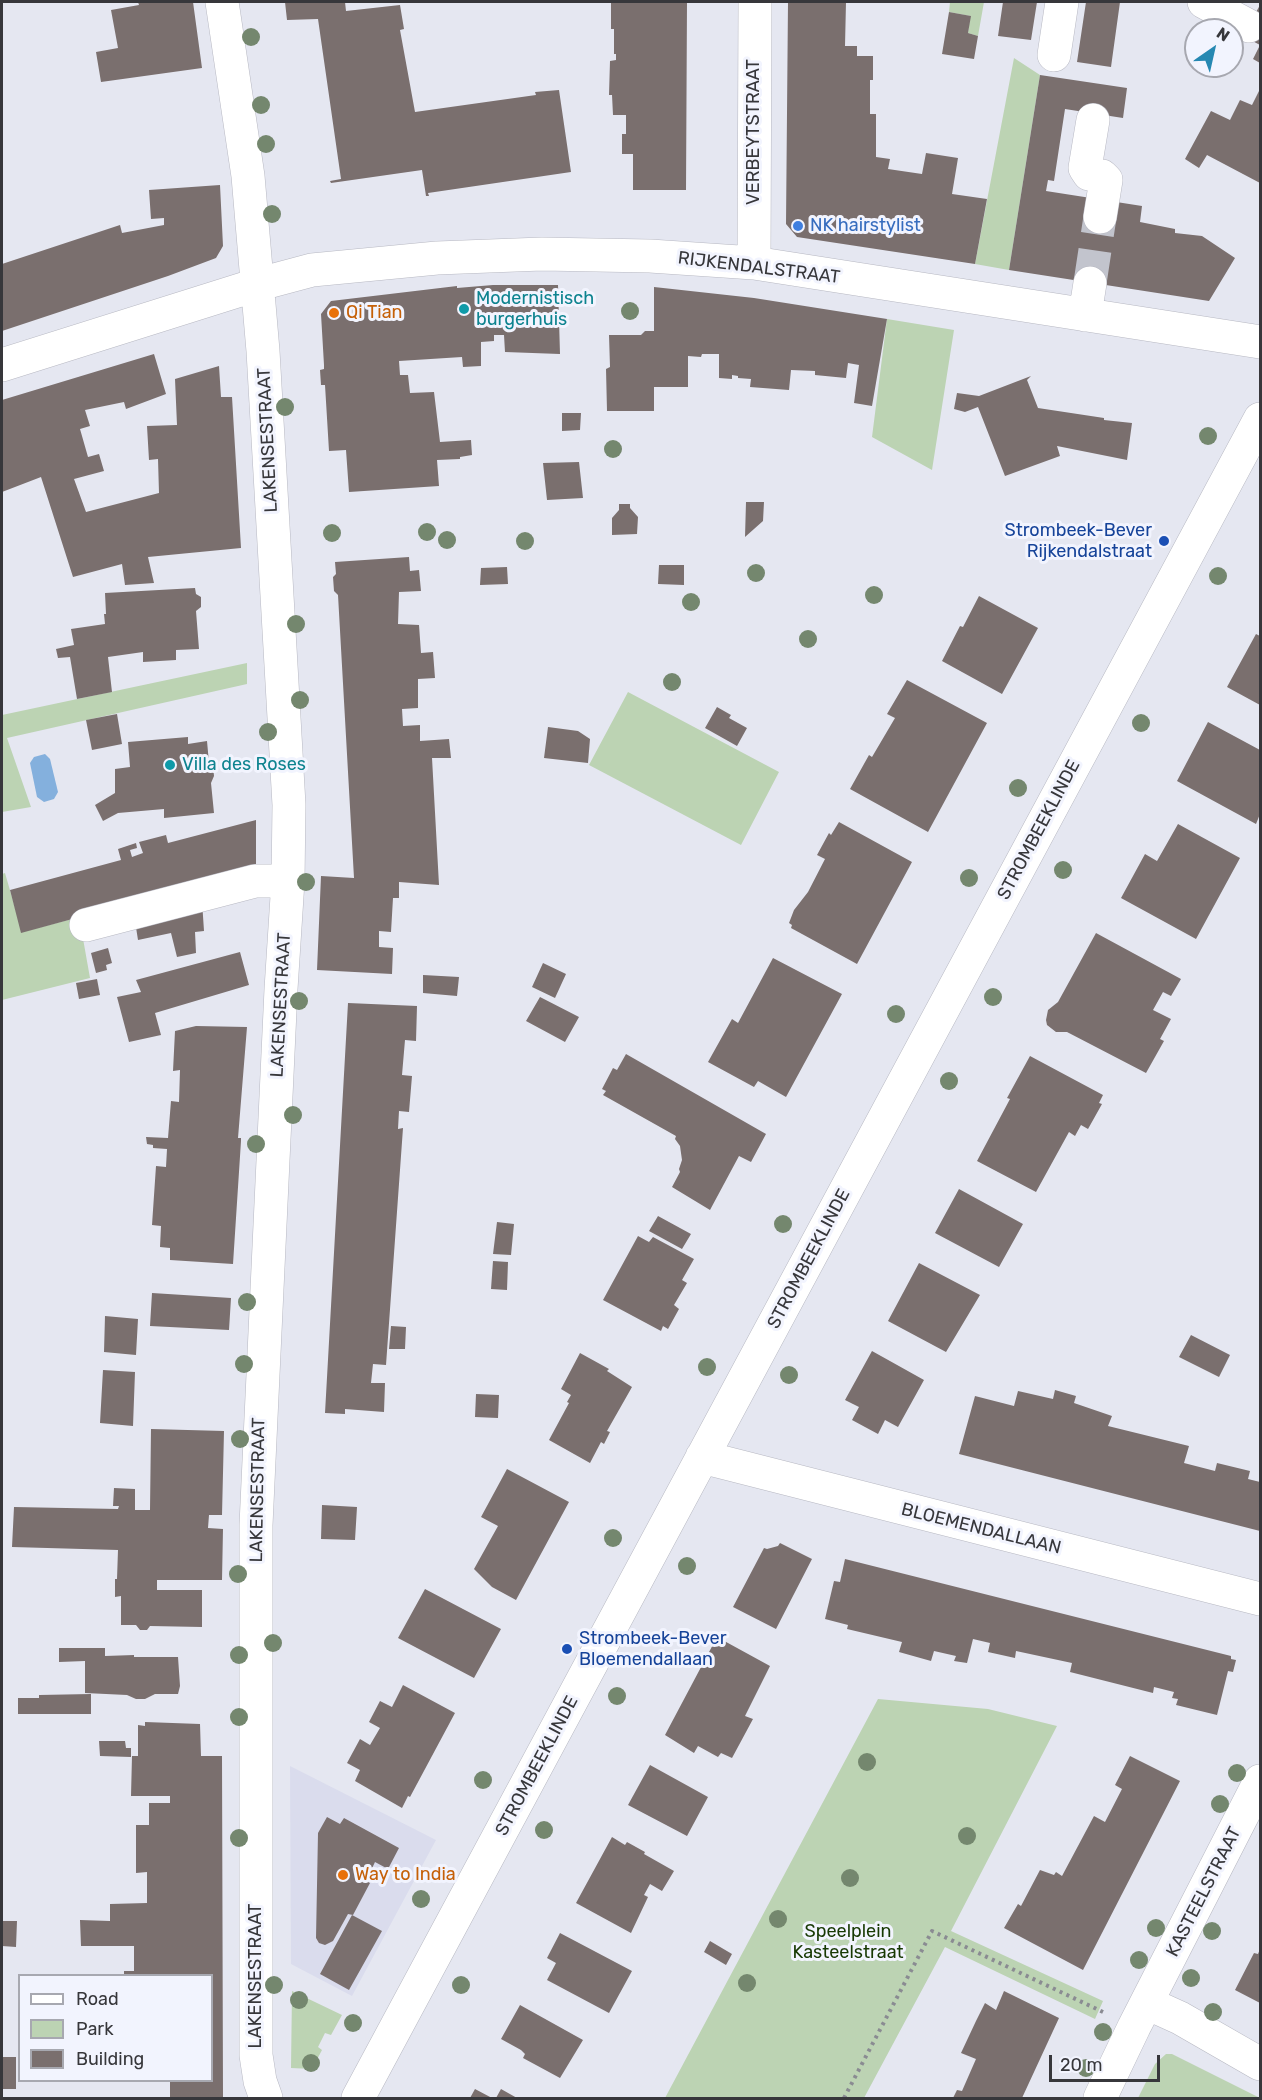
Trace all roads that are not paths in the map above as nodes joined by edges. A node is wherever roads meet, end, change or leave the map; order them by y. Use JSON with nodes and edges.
{"nodes":[{"id":1,"x":222,"y":2,"type":"edge"},
{"id":2,"x":755,"y":2,"type":"edge"},
{"id":3,"x":1062,"y":2,"type":"edge"},
{"id":4,"x":1204,"y":2,"type":"edge"},
{"id":5,"x":1249,"y":26,"type":"dead end"},
{"id":6,"x":1054,"y":56,"type":"dead end"},
{"id":7,"x":1093,"y":120,"type":"dead end"},
{"id":8,"x":1100,"y":217,"type":"tunnel mouth"},
{"id":9,"x":754,"y":263,"type":"junction"},
{"id":10,"x":1090,"y":283,"type":"tunnel mouth"},
{"id":11,"x":256,"y":285,"type":"junction"},
{"id":12,"x":1085,"y":315,"type":"junction"},
{"id":13,"x":1260,"y":342,"type":"edge"},
{"id":14,"x":2,"y":365,"type":"edge"},
{"id":15,"x":1260,"y":418,"type":"edge"},
{"id":16,"x":288,"y":881,"type":"junction"},
{"id":17,"x":86,"y":925,"type":"dead end"},
{"id":18,"x":702,"y":1457,"type":"junction"},
{"id":19,"x":1260,"y":1599,"type":"edge"},
{"id":20,"x":1260,"y":1781,"type":"edge"},
{"id":21,"x":1147,"y":2003,"type":"junction"},
{"id":22,"x":1260,"y":2064,"type":"edge"},
{"id":23,"x":266,"y":2098,"type":"edge"},
{"id":24,"x":358,"y":2098,"type":"edge"},
{"id":25,"x":1100,"y":2098,"type":"edge"}],
"edges":[{"from":1,"to":11,"type":"street","name":"LAKENSESTRAAT"},
{"from":2,"to":9,"type":"street","name":"VERBEYTSTRAAT"},
{"from":3,"to":6,"type":"street"},
{"from":4,"to":5,"type":"street"},
{"from":7,"to":8,"type":"street"},
{"from":9,"to":11,"type":"street","name":"RIJKENDALSTRAAT"},
{"from":9,"to":12,"type":"street","name":"RIJKENDALSTRAAT"},
{"from":10,"to":12,"type":"street"},
{"from":11,"to":14,"type":"street","name":"RIJKENDALSTRAAT"},
{"from":11,"to":16,"type":"street","name":"LAKENSESTRAAT"},
{"from":12,"to":13,"type":"street","name":"RIJKENDALSTRAAT"},
{"from":15,"to":18,"type":"street","name":"STROMBEEKLINDE"},
{"from":16,"to":17,"type":"street"},
{"from":16,"to":23,"type":"street","name":"LAKENSESTRAAT"},
{"from":18,"to":19,"type":"street","name":"BLOEMENDALLAAN"},
{"from":18,"to":24,"type":"street","name":"STROMBEEKLINDE"},
{"from":20,"to":21,"type":"street","name":"KASTEELSTRAAT"},
{"from":21,"to":22,"type":"street"},
{"from":21,"to":25,"type":"street","name":"KASTEELSTRAAT"}]}
